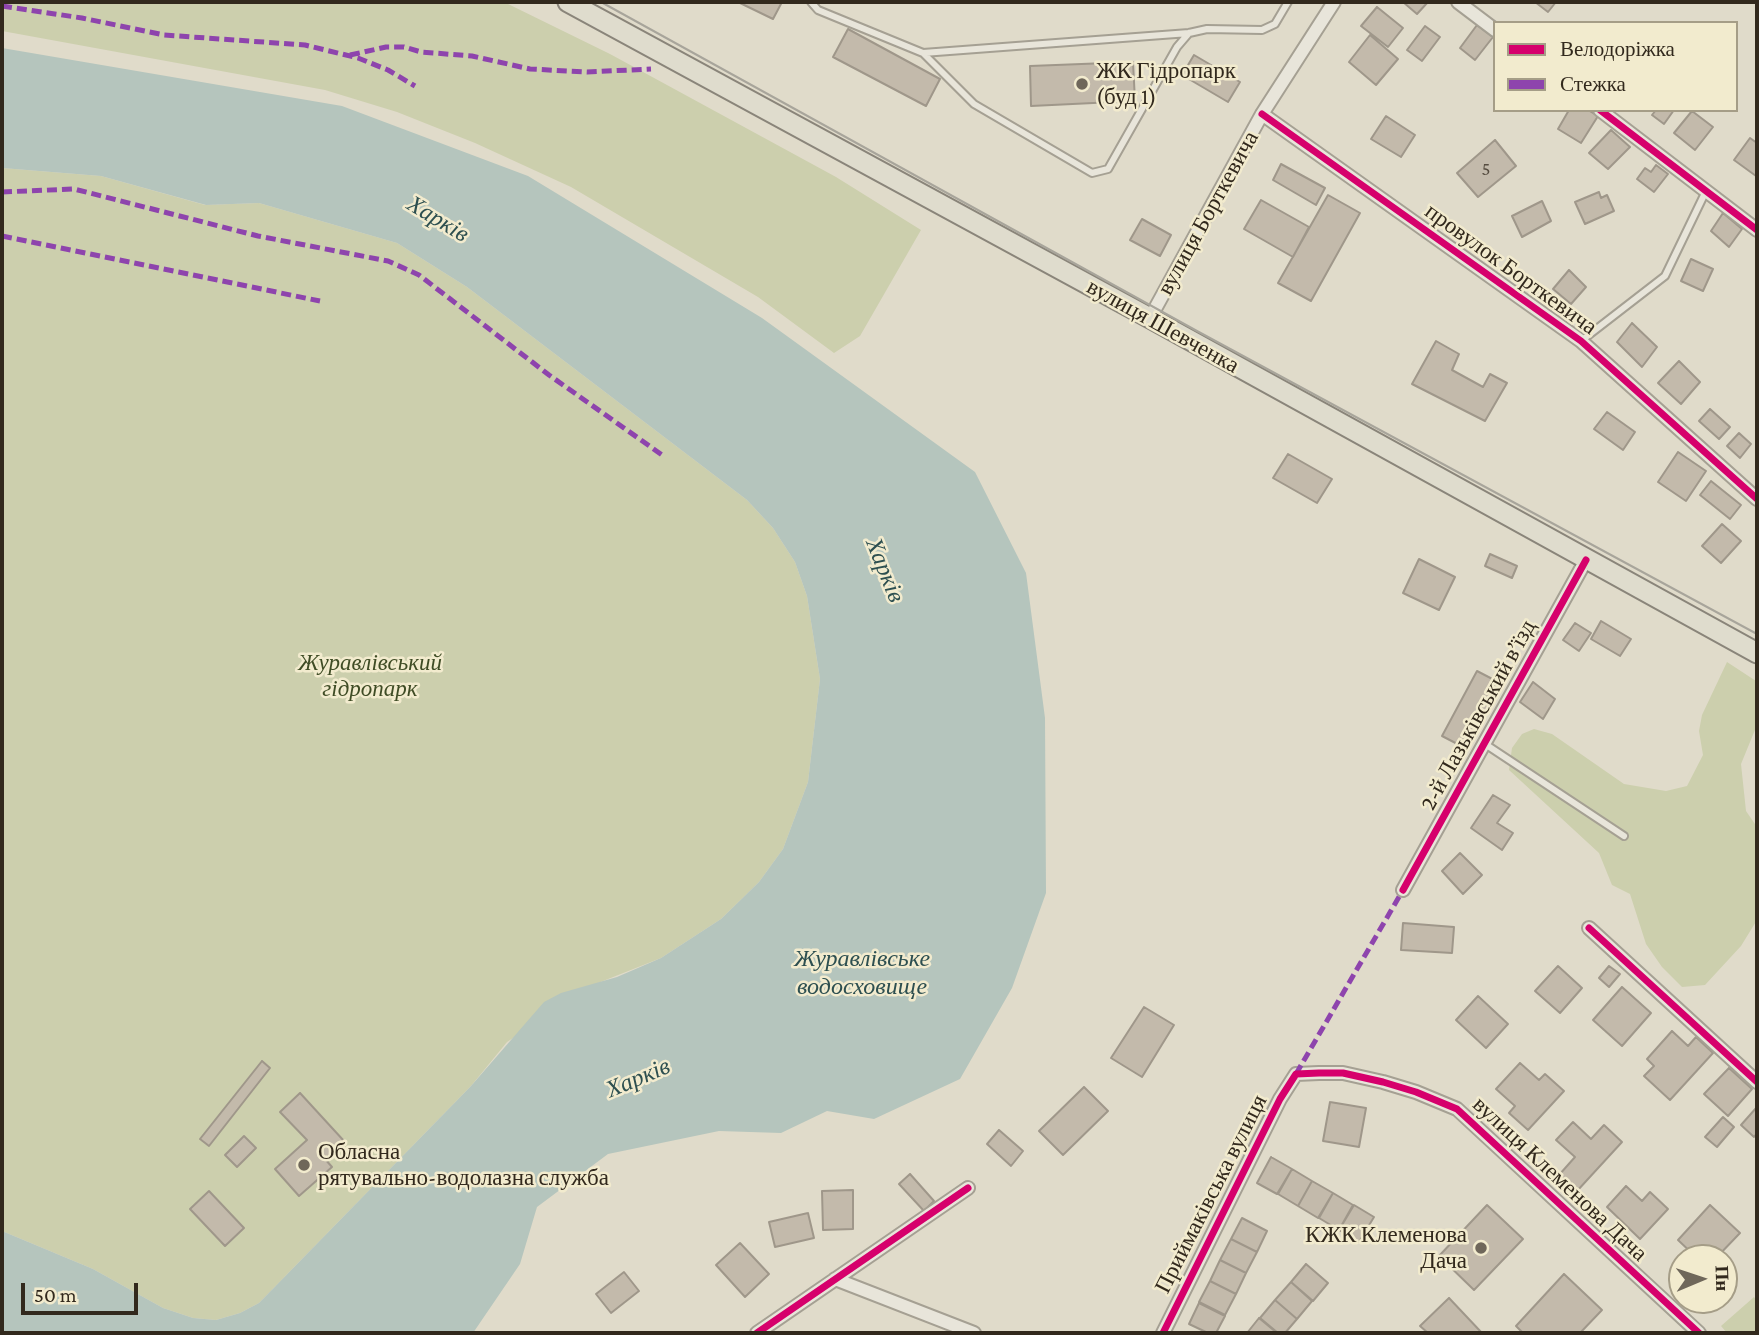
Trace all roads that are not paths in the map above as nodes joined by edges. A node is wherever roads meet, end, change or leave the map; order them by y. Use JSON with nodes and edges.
{"nodes":[{"id":1,"x":568,"y":2,"type":"edge"},
{"id":2,"x":811,"y":2,"type":"edge"},
{"id":3,"x":1288,"y":2,"type":"edge"},
{"id":4,"x":1334,"y":2,"type":"edge"},
{"id":5,"x":1458,"y":2,"type":"edge"},
{"id":6,"x":1493,"y":28,"type":"edge"},
{"id":7,"x":1189,"y":33,"type":"junction"},
{"id":8,"x":923,"y":53,"type":"junction"},
{"id":9,"x":1603,"y":112,"type":"edge"},
{"id":10,"x":1262,"y":114,"type":"junction"},
{"id":11,"x":1706,"y":191,"type":"junction"},
{"id":12,"x":1757,"y":230,"type":"edge"},
{"id":13,"x":1150,"y":318,"type":"junction"},
{"id":14,"x":1581,"y":341,"type":"junction"},
{"id":15,"x":1757,"y":499,"type":"edge"},
{"id":16,"x":1586,"y":560,"type":"junction"},
{"id":17,"x":1757,"y":653,"type":"edge"},
{"id":18,"x":1483,"y":743,"type":"junction"},
{"id":19,"x":1624,"y":836,"type":"dead end"},
{"id":20,"x":1404,"y":890,"type":"dead end"},
{"id":21,"x":1589,"y":928,"type":"dead end"},
{"id":22,"x":1296,"y":1074,"type":"joint"},
{"id":23,"x":1757,"y":1082,"type":"edge"},
{"id":24,"x":968,"y":1188,"type":"dead end"},
{"id":25,"x":835,"y":1279,"type":"junction"},
{"id":26,"x":757,"y":1333,"type":"edge"},
{"id":27,"x":974,"y":1333,"type":"edge"},
{"id":28,"x":1163,"y":1333,"type":"edge"},
{"id":29,"x":1699,"y":1333,"type":"edge"}],
"edges":[{"from":1,"to":13,"type":"main road","name":"вулиця Шевченка"},
{"from":2,"to":8,"type":"lane"},
{"from":3,"to":7,"type":"lane"},
{"from":4,"to":10,"type":"street","name":"вулиця Борткевича"},
{"from":5,"to":6,"type":"street"},
{"from":7,"to":8,"type":"lane"},
{"from":7,"to":8,"type":"lane"},
{"from":9,"to":11,"type":"street"},
{"from":10,"to":13,"type":"street","name":"вулиця Борткевича"},
{"from":10,"to":14,"type":"street","name":"провулок Борткевича"},
{"from":11,"to":12,"type":"street"},
{"from":11,"to":14,"type":"lane"},
{"from":13,"to":16,"type":"main road","name":"вулиця Шевченка"},
{"from":14,"to":15,"type":"street","name":"провулок Борткевича"},
{"from":16,"to":17,"type":"main road","name":"вулиця Шевченка"},
{"from":16,"to":18,"type":"street","name":"2-й Лазьківський в’їзд"},
{"from":18,"to":19,"type":"lane"},
{"from":18,"to":20,"type":"street","name":"2-й Лазьківський в’їзд"},
{"from":21,"to":23,"type":"street"},
{"from":22,"to":28,"type":"street","name":"Приймаківська вулиця"},
{"from":22,"to":29,"type":"street","name":"вулиця Клеменова Дача"},
{"from":24,"to":25,"type":"street"},
{"from":25,"to":26,"type":"street"},
{"from":25,"to":27,"type":"street"}]}
